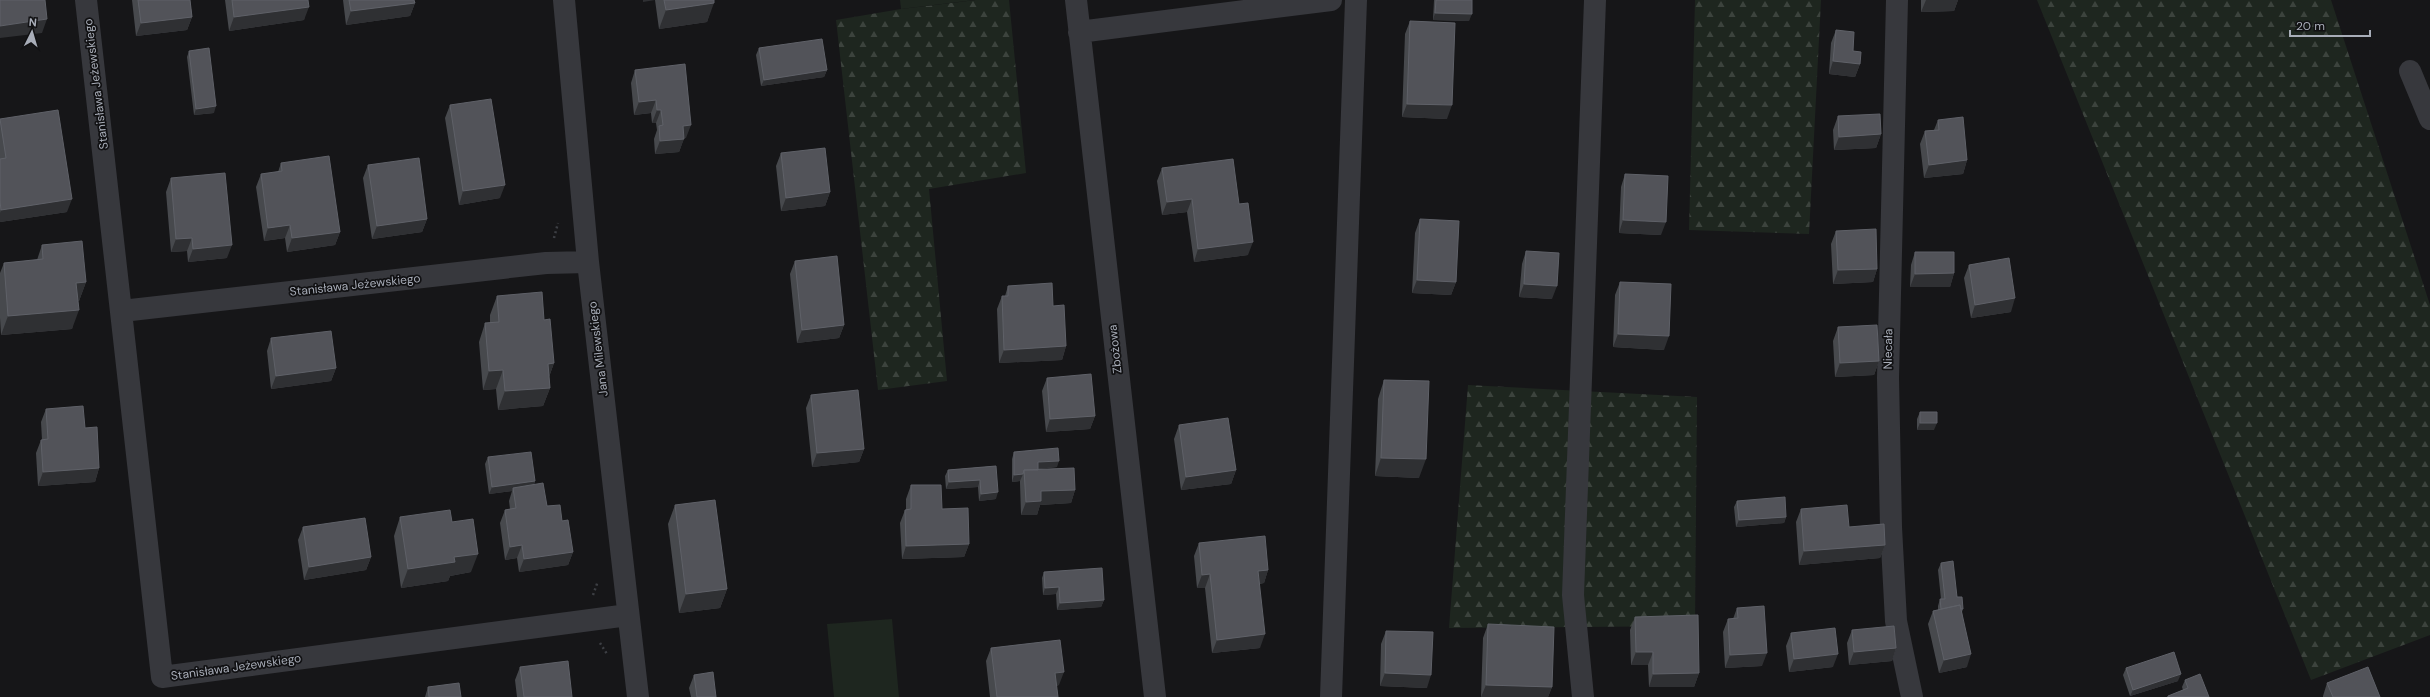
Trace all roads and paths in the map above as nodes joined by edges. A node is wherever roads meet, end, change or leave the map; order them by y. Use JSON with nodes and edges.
{"nodes":[{"id":1,"x":86,"y":0,"type":"edge"},
{"id":2,"x":564,"y":0,"type":"edge"},
{"id":3,"x":1076,"y":0,"type":"edge"},
{"id":4,"x":1331,"y":0,"type":"edge"},
{"id":5,"x":1356,"y":0,"type":"edge"},
{"id":6,"x":1595,"y":0,"type":"edge"},
{"id":7,"x":1897,"y":0,"type":"edge"},
{"id":8,"x":1079,"y":32,"type":"junction"},
{"id":9,"x":2410,"y":71,"type":"dead end"},
{"id":10,"x":2430,"y":120,"type":"edge"},
{"id":11,"x":588,"y":262,"type":"junction"},
{"id":12,"x":122,"y":311,"type":"junction"},
{"id":13,"x":628,"y":615,"type":"junction"},
{"id":14,"x":638,"y":697,"type":"edge"},
{"id":15,"x":1154,"y":697,"type":"edge"},
{"id":16,"x":1332,"y":697,"type":"edge"},
{"id":17,"x":1583,"y":697,"type":"edge"},
{"id":18,"x":1912,"y":697,"type":"edge"}],
"edges":[{"from":1,"to":12,"type":"street","name":"Stanisława Jeżewskiego"},
{"from":2,"to":11,"type":"street","name":"Jana Milewskiego"},
{"from":3,"to":8,"type":"street","name":"Zbożowa"},
{"from":4,"to":8,"type":"street"},
{"from":5,"to":16,"type":"street"},
{"from":6,"to":17,"type":"street"},
{"from":7,"to":18,"type":"street","name":"Niecała"},
{"from":8,"to":15,"type":"street","name":"Zbożowa"},
{"from":9,"to":10,"type":"street"},
{"from":11,"to":12,"type":"street","name":"Stanisława Jeżewskiego"},
{"from":11,"to":13,"type":"street","name":"Jana Milewskiego"},
{"from":12,"to":13,"type":"street","name":"Stanisława Jeżewskiego"},
{"from":13,"to":14,"type":"street","name":"Jana Milewskiego"}]}
